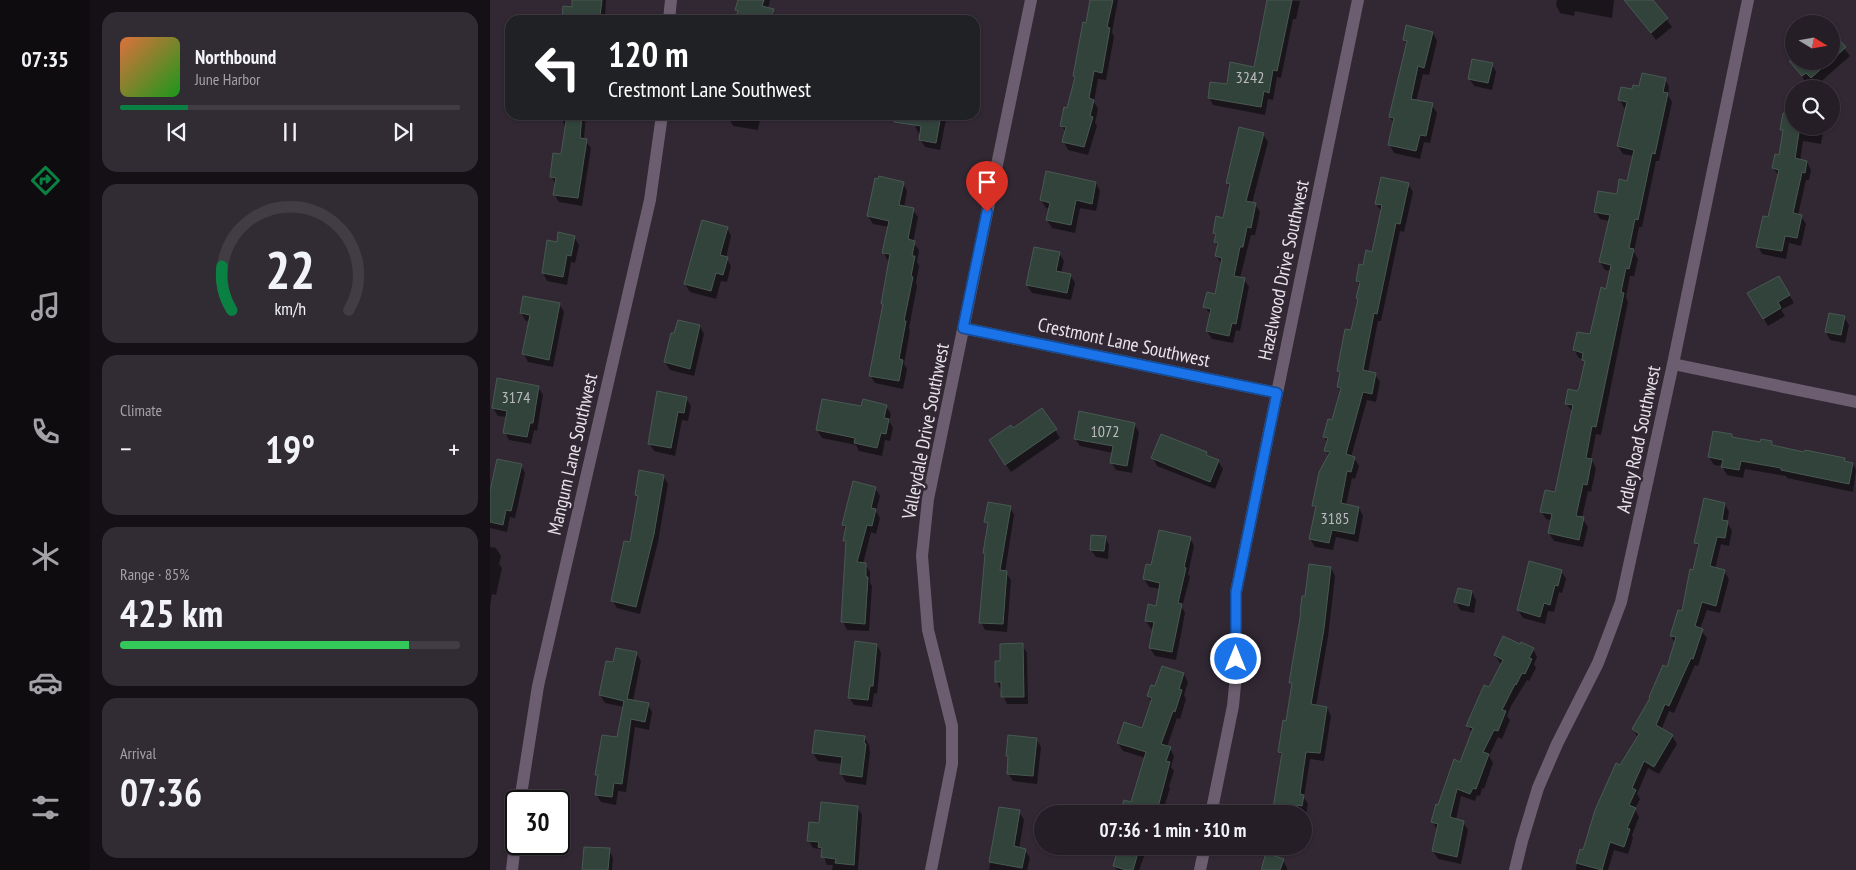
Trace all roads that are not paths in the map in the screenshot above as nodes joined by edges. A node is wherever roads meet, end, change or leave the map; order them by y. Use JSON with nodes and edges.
{"nodes":[{"id":1,"x":670,"y":0,"type":"edge"},
{"id":2,"x":1031,"y":0,"type":"edge"},
{"id":3,"x":1358,"y":0,"type":"edge"},
{"id":4,"x":1748,"y":0,"type":"edge"},
{"id":5,"x":669,"y":15,"type":"edge"},
{"id":6,"x":661,"y":120,"type":"edge"},
{"id":7,"x":963,"y":328,"type":"junction"},
{"id":8,"x":1673,"y":364,"type":"junction"},
{"id":9,"x":1277,"y":393,"type":"junction"},
{"id":10,"x":1856,"y":402,"type":"edge"},
{"id":11,"x":522,"y":790,"type":"edge"},
{"id":12,"x":1213,"y":805,"type":"edge"},
{"id":13,"x":514,"y":855,"type":"edge"},
{"id":14,"x":1203,"y":855,"type":"edge"},
{"id":15,"x":512,"y":870,"type":"edge"},
{"id":16,"x":931,"y":870,"type":"edge"},
{"id":17,"x":1200,"y":870,"type":"edge"},
{"id":18,"x":1515,"y":870,"type":"edge"}],
"edges":[{"from":1,"to":5,"type":"street"},
{"from":2,"to":7,"type":"street","name":"Valleydale Drive Southwest"},
{"from":3,"to":9,"type":"street","name":"Hazelwood Drive Southwest"},
{"from":4,"to":8,"type":"street","name":"Ardley Road Southwest"},
{"from":6,"to":11,"type":"street","name":"Mangum Lane Southwest"},
{"from":7,"to":9,"type":"street","name":"Crestmont Lane Southwest"},
{"from":7,"to":16,"type":"street","name":"Valleydale Drive Southwest"},
{"from":8,"to":10,"type":"street"},
{"from":8,"to":18,"type":"street","name":"Ardley Road Southwest"},
{"from":9,"to":12,"type":"street","name":"Hazelwood Drive Southwest"},
{"from":13,"to":15,"type":"street"},
{"from":14,"to":17,"type":"street"}]}
